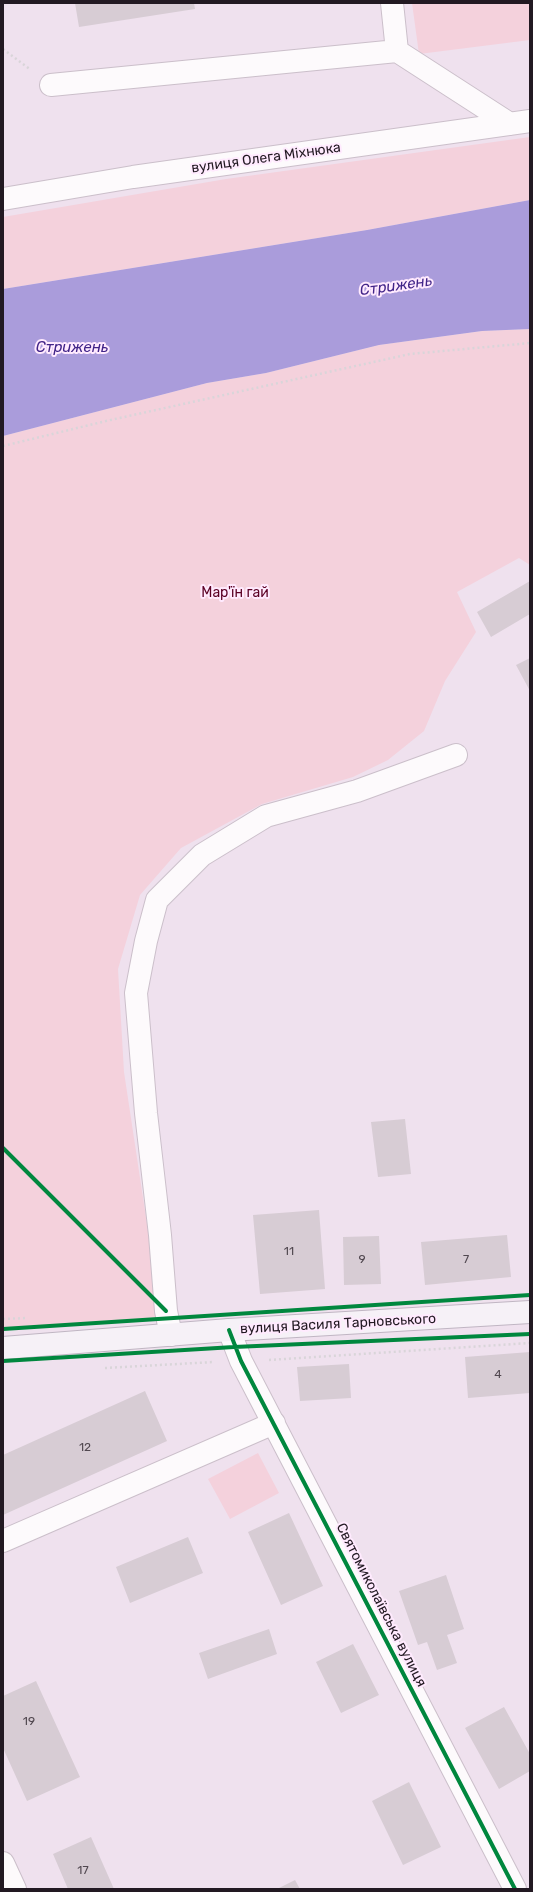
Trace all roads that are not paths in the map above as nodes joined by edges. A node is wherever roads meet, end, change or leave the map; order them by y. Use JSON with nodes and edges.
{"nodes":[{"id":1,"x":392,"y":3,"type":"edge"},
{"id":2,"x":397,"y":51,"type":"junction"},
{"id":3,"x":51,"y":85,"type":"road end"},
{"id":4,"x":520,"y":122,"type":"edge"},
{"id":5,"x":3,"y":199,"type":"edge"},
{"id":6,"x":456,"y":755,"type":"dead end"},
{"id":7,"x":530,"y":1312,"type":"edge"},
{"id":8,"x":229,"y":1330,"type":"junction"},
{"id":9,"x":171,"y":1335,"type":"junction"},
{"id":10,"x":3,"y":1348,"type":"edge"},
{"id":11,"x":274,"y":1423,"type":"junction"},
{"id":12,"x":3,"y":1541,"type":"edge"},
{"id":13,"x":3,"y":1863,"type":"edge"},
{"id":14,"x":15,"y":1889,"type":"edge"},
{"id":15,"x":515,"y":1889,"type":"edge"}],
"edges":[{"from":1,"to":2,"type":"street"},
{"from":2,"to":3,"type":"street"},
{"from":2,"to":4,"type":"street"},
{"from":4,"to":5,"type":"street","name":"вулиця Олега Міхнюка"},
{"from":6,"to":9,"type":"street"},
{"from":7,"to":8,"type":"main road","name":"вулиця Василя Тарновського"},
{"from":8,"to":9,"type":"main road","name":"вулиця Василя Тарновського"},
{"from":8,"to":11,"type":"street","name":"Святомиколаївська вулиця"},
{"from":9,"to":10,"type":"main road","name":"вулиця Василя Тарновського"},
{"from":11,"to":12,"type":"street"},
{"from":11,"to":15,"type":"street","name":"Святомиколаївська вулиця"},
{"from":13,"to":14,"type":"street"}]}
